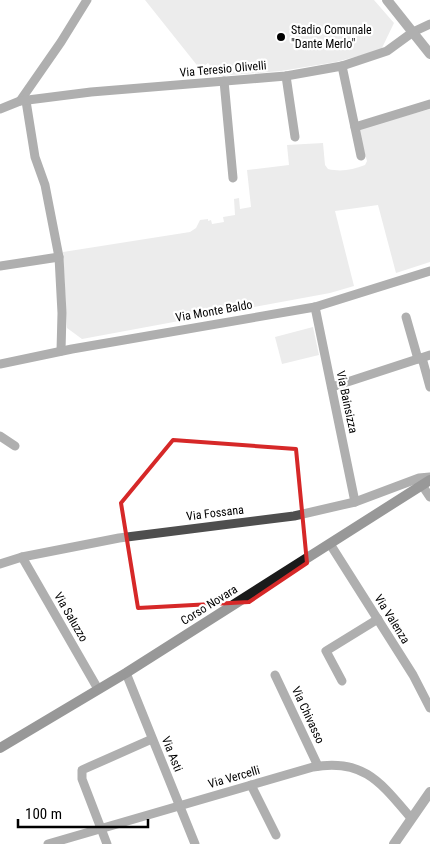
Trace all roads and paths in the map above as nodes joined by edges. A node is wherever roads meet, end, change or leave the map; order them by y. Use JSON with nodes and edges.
{"nodes":[{"id":1,"x":86,"y":0,"type":"edge"},
{"id":2,"x":386,"y":0,"type":"edge"},
{"id":3,"x":430,"y":24,"type":"edge"},
{"id":4,"x":413,"y":32,"type":"junction"},
{"id":5,"x":430,"y":54,"type":"edge"},
{"id":6,"x":342,"y":66,"type":"junction"},
{"id":7,"x":286,"y":76,"type":"junction"},
{"id":8,"x":224,"y":81,"type":"junction"},
{"id":9,"x":23,"y":101,"type":"junction"},
{"id":10,"x":430,"y":104,"type":"edge"},
{"id":11,"x":0,"y":109,"type":"edge"},
{"id":12,"x":355,"y":127,"type":"junction"},
{"id":13,"x":295,"y":137,"type":"dead end"},
{"id":14,"x":361,"y":156,"type":"dead end"},
{"id":15,"x":233,"y":178,"type":"dead end"},
{"id":16,"x":59,"y":257,"type":"junction"},
{"id":17,"x":0,"y":266,"type":"edge"},
{"id":18,"x":430,"y":271,"type":"edge"},
{"id":19,"x":315,"y":307,"type":"junction"},
{"id":20,"x":406,"y":317,"type":"dead end"},
{"id":21,"x":61,"y":351,"type":"junction"},
{"id":22,"x":423,"y":357,"type":"edge"},
{"id":23,"x":0,"y":364,"type":"edge"},
{"id":24,"x":332,"y":387,"type":"junction"},
{"id":25,"x":430,"y":387,"type":"edge"},
{"id":26,"x":0,"y":436,"type":"edge"},
{"id":27,"x":15,"y":446,"type":"dead end"},
{"id":28,"x":427,"y":481,"type":"edge"},
{"id":29,"x":430,"y":497,"type":"edge"},
{"id":30,"x":355,"y":502,"type":"junction"},
{"id":31,"x":330,"y":544,"type":"junction"},
{"id":32,"x":22,"y":557,"type":"junction"},
{"id":33,"x":0,"y":564,"type":"edge"},
{"id":34,"x":378,"y":619,"type":"junction"},
{"id":35,"x":126,"y":673,"type":"junction"},
{"id":36,"x":275,"y":674,"type":"dead end"},
{"id":37,"x":342,"y":681,"type":"dead end"},
{"id":38,"x":98,"y":689,"type":"junction"},
{"id":39,"x":430,"y":708,"type":"edge"},
{"id":40,"x":152,"y":738,"type":"junction"},
{"id":41,"x":0,"y":748,"type":"edge"},
{"id":42,"x":318,"y":766,"type":"junction"},
{"id":43,"x":252,"y":785,"type":"junction"},
{"id":44,"x":430,"y":792,"type":"edge"},
{"id":45,"x":179,"y":806,"type":"junction"},
{"id":46,"x":411,"y":818,"type":"junction"},
{"id":47,"x":101,"y":827,"type":"junction"},
{"id":48,"x":276,"y":835,"type":"dead end"},
{"id":49,"x":48,"y":844,"type":"edge"},
{"id":50,"x":107,"y":844,"type":"edge"},
{"id":51,"x":195,"y":844,"type":"edge"},
{"id":52,"x":394,"y":844,"type":"edge"}],
"edges":[{"from":1,"to":9,"type":"street"},
{"from":2,"to":4,"type":"street"},
{"from":3,"to":4,"type":"street","name":"Via Teresio Olivelli"},
{"from":4,"to":5,"type":"street"},
{"from":4,"to":6,"type":"street","name":"Via Teresio Olivelli"},
{"from":6,"to":7,"type":"street","name":"Via Teresio Olivelli"},
{"from":6,"to":12,"type":"street"},
{"from":7,"to":8,"type":"street","name":"Via Teresio Olivelli"},
{"from":7,"to":13,"type":"street"},
{"from":8,"to":9,"type":"street","name":"Via Teresio Olivelli"},
{"from":8,"to":15,"type":"street"},
{"from":9,"to":11,"type":"street","name":"Via Teresio Olivelli"},
{"from":9,"to":16,"type":"street"},
{"from":10,"to":12,"type":"street"},
{"from":12,"to":14,"type":"street"},
{"from":16,"to":17,"type":"street"},
{"from":16,"to":21,"type":"street"},
{"from":18,"to":19,"type":"street","name":"Via Monte Baldo"},
{"from":19,"to":21,"type":"street","name":"Via Monte Baldo"},
{"from":19,"to":24,"type":"street","name":"Via Bainsizza"},
{"from":20,"to":22,"type":"street"},
{"from":21,"to":23,"type":"street","name":"Via Monte Baldo"},
{"from":22,"to":24,"type":"street"},
{"from":22,"to":25,"type":"street"},
{"from":24,"to":30,"type":"street","name":"Via Bainsizza"},
{"from":26,"to":27,"type":"street"},
{"from":28,"to":29,"type":"street"},
{"from":28,"to":30,"type":"street","name":"Via Fossana"},
{"from":28,"to":31,"type":"main road","name":"Corso Novara"},
{"from":30,"to":32,"type":"street","name":"Via Fossana"},
{"from":31,"to":34,"type":"street","name":"Via Valenza"},
{"from":31,"to":35,"type":"main road","name":"Corso Novara"},
{"from":32,"to":33,"type":"street","name":"Via Fossana"},
{"from":32,"to":38,"type":"street","name":"Via Saluzzo"},
{"from":34,"to":37,"type":"street"},
{"from":34,"to":39,"type":"street","name":"Via Valenza"},
{"from":35,"to":38,"type":"main road","name":"Corso Novara"},
{"from":35,"to":40,"type":"street","name":"Via Asti"},
{"from":36,"to":42,"type":"street","name":"Via Chivasso"},
{"from":38,"to":41,"type":"main road","name":"Corso Novara"},
{"from":40,"to":45,"type":"street","name":"Via Asti"},
{"from":40,"to":47,"type":"street"},
{"from":42,"to":43,"type":"street","name":"Via Vercelli"},
{"from":42,"to":46,"type":"street","name":"Via Vercelli"},
{"from":43,"to":45,"type":"street","name":"Via Vercelli"},
{"from":43,"to":48,"type":"street"},
{"from":44,"to":46,"type":"street"},
{"from":45,"to":47,"type":"street","name":"Via Vercelli"},
{"from":45,"to":51,"type":"street","name":"Via Asti"},
{"from":46,"to":52,"type":"street"},
{"from":47,"to":49,"type":"street","name":"Via Vercelli"},
{"from":47,"to":50,"type":"street"}]}
